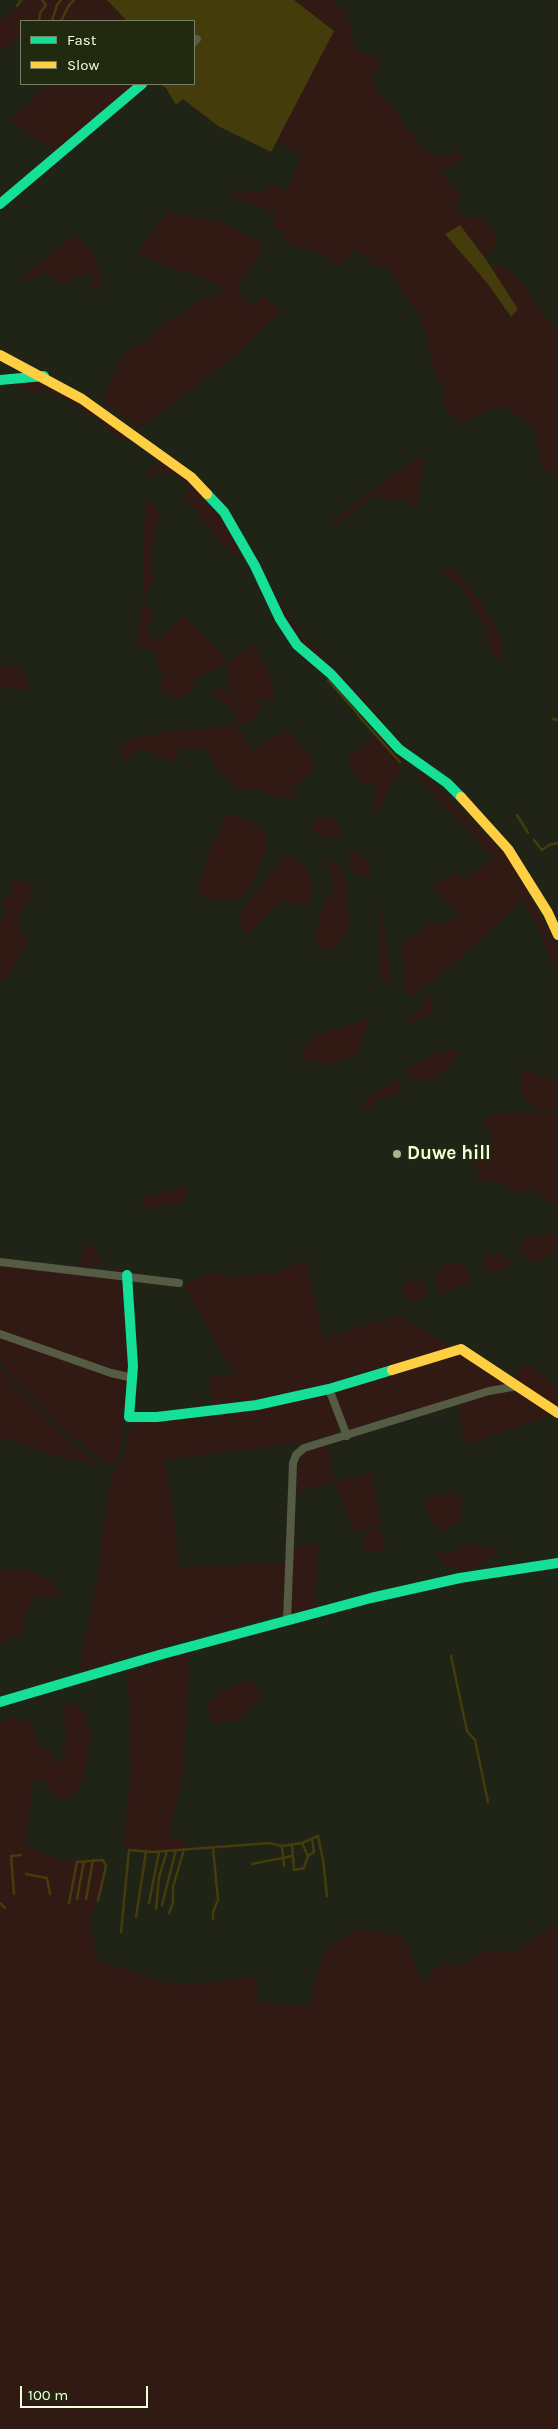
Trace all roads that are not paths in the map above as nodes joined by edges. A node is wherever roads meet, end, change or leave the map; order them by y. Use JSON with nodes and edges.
{"nodes":[{"id":1,"x":141,"y":85,"type":"edge"},
{"id":2,"x":0,"y":204,"type":"edge"},
{"id":3,"x":0,"y":355,"type":"edge"},
{"id":4,"x":44,"y":376,"type":"junction"},
{"id":5,"x":0,"y":380,"type":"edge"},
{"id":6,"x":558,"y":935,"type":"edge"},
{"id":7,"x":0,"y":1262,"type":"edge"},
{"id":8,"x":127,"y":1275,"type":"junction"},
{"id":9,"x":180,"y":1283,"type":"dead end"},
{"id":10,"x":0,"y":1334,"type":"edge"},
{"id":11,"x":133,"y":1378,"type":"junction"},
{"id":12,"x":518,"y":1386,"type":"junction"},
{"id":13,"x":328,"y":1389,"type":"junction"},
{"id":14,"x":558,"y":1413,"type":"edge"},
{"id":15,"x":347,"y":1436,"type":"junction"},
{"id":16,"x":558,"y":1563,"type":"edge"},
{"id":17,"x":287,"y":1621,"type":"junction"},
{"id":18,"x":0,"y":1702,"type":"edge"}],
"edges":[{"from":1,"to":2,"type":"street"},
{"from":3,"to":4,"type":"street"},
{"from":4,"to":5,"type":"street"},
{"from":4,"to":6,"type":"street"},
{"from":7,"to":8,"type":"street"},
{"from":8,"to":9,"type":"street"},
{"from":8,"to":11,"type":"street"},
{"from":10,"to":11,"type":"street"},
{"from":11,"to":13,"type":"street"},
{"from":12,"to":13,"type":"street"},
{"from":12,"to":14,"type":"street"},
{"from":12,"to":15,"type":"street"},
{"from":13,"to":15,"type":"street"},
{"from":15,"to":17,"type":"street"},
{"from":16,"to":17,"type":"street"},
{"from":17,"to":18,"type":"street"}]}
